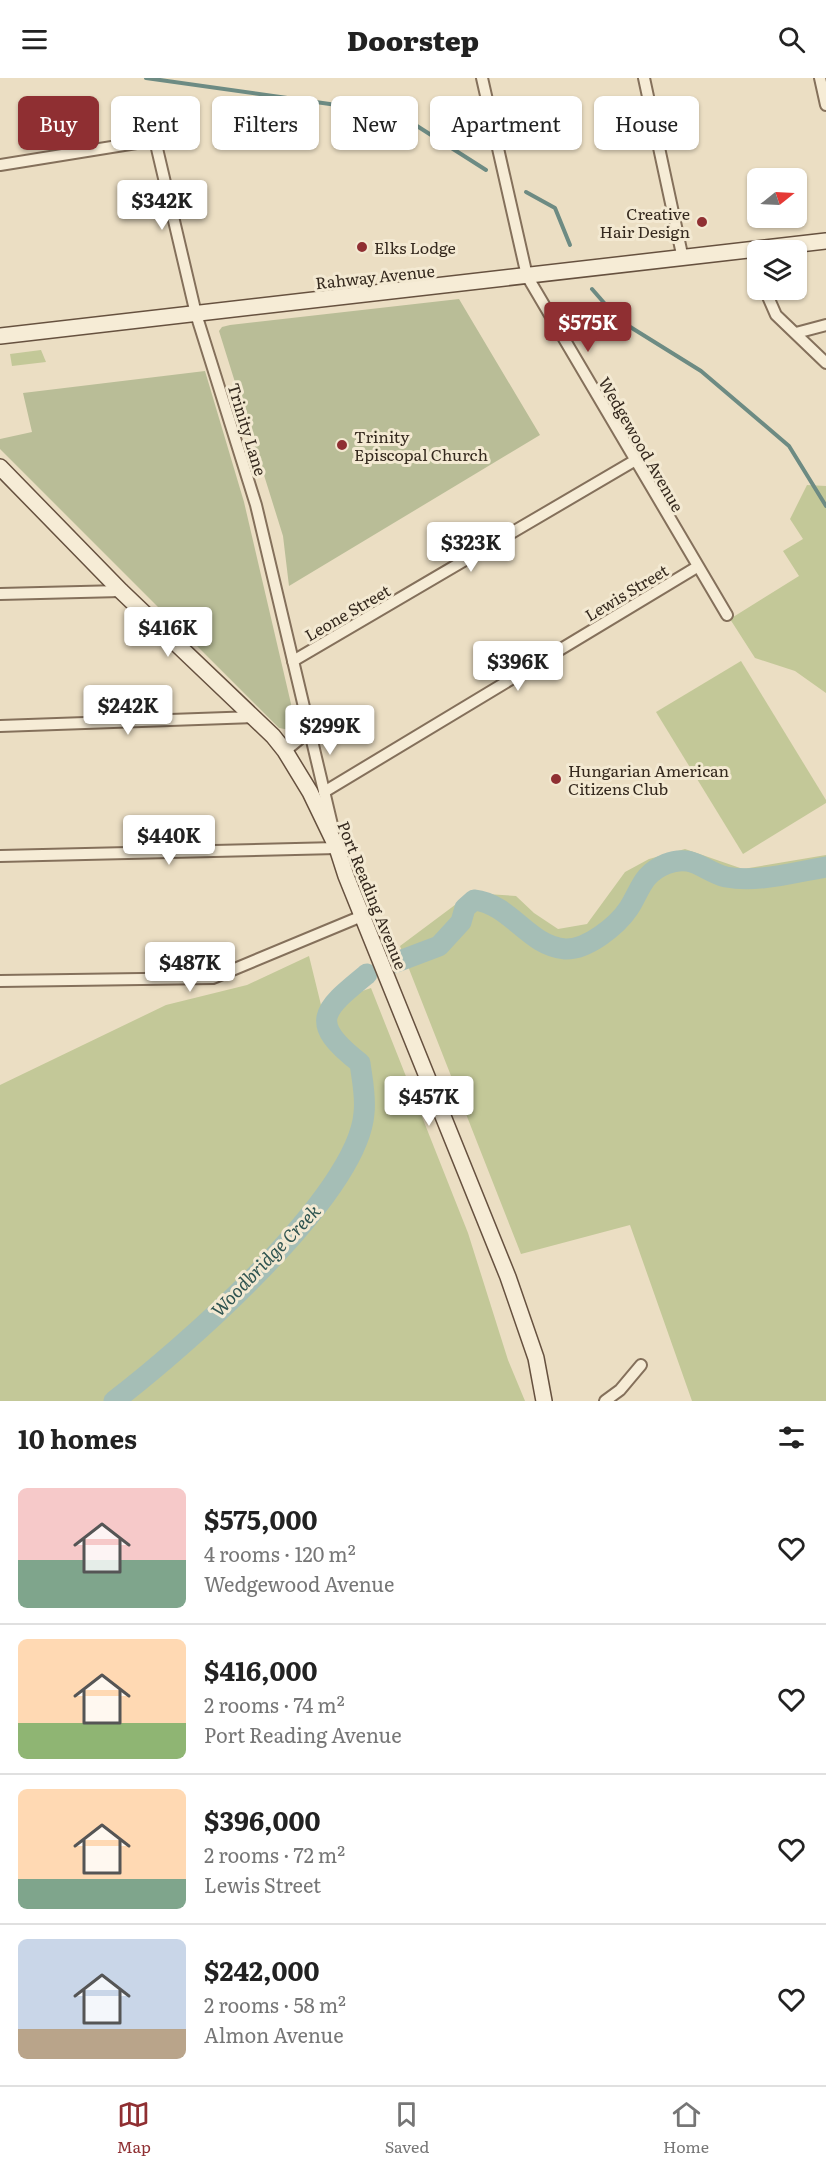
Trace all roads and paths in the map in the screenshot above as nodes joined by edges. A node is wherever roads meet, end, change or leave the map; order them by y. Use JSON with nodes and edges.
{"nodes":[{"id":1,"x":482,"y":78,"type":"edge"},
{"id":2,"x":644,"y":78,"type":"edge"},
{"id":3,"x":820,"y":78,"type":"edge"},
{"id":4,"x":826,"y":105,"type":"edge"},
{"id":5,"x":0,"y":165,"type":"edge"},
{"id":6,"x":826,"y":241,"type":"edge"},
{"id":7,"x":807,"y":244,"type":"edge"},
{"id":8,"x":747,"y":251,"type":"edge"},
{"id":9,"x":683,"y":259,"type":"junction"},
{"id":10,"x":527,"y":276,"type":"junction"},
{"id":11,"x":769,"y":300,"type":"edge"},
{"id":12,"x":196,"y":314,"type":"junction"},
{"id":13,"x":826,"y":325,"type":"edge"},
{"id":14,"x":796,"y":333,"type":"junction"},
{"id":15,"x":0,"y":336,"type":"edge"},
{"id":16,"x":826,"y":363,"type":"edge"},
{"id":17,"x":634,"y":460,"type":"junction"},
{"id":18,"x":0,"y":468,"type":"edge"},
{"id":19,"x":697,"y":567,"type":"junction"},
{"id":20,"x":121,"y":591,"type":"junction"},
{"id":21,"x":0,"y":594,"type":"edge"},
{"id":22,"x":727,"y":615,"type":"dead end"},
{"id":23,"x":293,"y":661,"type":"junction"},
{"id":24,"x":255,"y":717,"type":"junction"},
{"id":25,"x":0,"y":726,"type":"edge"},
{"id":26,"x":308,"y":726,"type":"junction"},
{"id":27,"x":285,"y":751,"type":"junction"},
{"id":28,"x":324,"y":792,"type":"junction"},
{"id":29,"x":338,"y":848,"type":"junction"},
{"id":30,"x":0,"y":856,"type":"edge"},
{"id":31,"x":362,"y":916,"type":"junction"},
{"id":32,"x":0,"y":981,"type":"edge"},
{"id":33,"x":641,"y":1365,"type":"dead end"},
{"id":34,"x":544,"y":1401,"type":"edge"},
{"id":35,"x":605,"y":1401,"type":"edge"}],
"edges":[{"from":1,"to":10,"type":"street","name":"Wedgewood Avenue"},
{"from":2,"to":9,"type":"street"},
{"from":3,"to":4,"type":"street"},
{"from":5,"to":12,"type":"street","name":"Trinity Lane"},
{"from":6,"to":7,"type":"main road","name":"Rahway Avenue"},
{"from":8,"to":9,"type":"main road","name":"Rahway Avenue"},
{"from":9,"to":10,"type":"main road","name":"Rahway Avenue"},
{"from":10,"to":12,"type":"main road","name":"Rahway Avenue"},
{"from":10,"to":17,"type":"street","name":"Wedgewood Avenue"},
{"from":11,"to":14,"type":"street"},
{"from":12,"to":15,"type":"main road","name":"Rahway Avenue"},
{"from":12,"to":23,"type":"street","name":"Trinity Lane"},
{"from":13,"to":14,"type":"street"},
{"from":14,"to":16,"type":"street"},
{"from":17,"to":19,"type":"street","name":"Wedgewood Avenue"},
{"from":17,"to":23,"type":"street","name":"Leone Street"},
{"from":18,"to":20,"type":"main road","name":"Port Reading Avenue"},
{"from":19,"to":22,"type":"street","name":"Wedgewood Avenue"},
{"from":19,"to":28,"type":"street","name":"Lewis Street"},
{"from":20,"to":21,"type":"street"},
{"from":20,"to":24,"type":"main road","name":"Port Reading Avenue"},
{"from":23,"to":26,"type":"street","name":"Trinity Lane"},
{"from":24,"to":25,"type":"street"},
{"from":24,"to":27,"type":"main road","name":"Port Reading Avenue"},
{"from":26,"to":27,"type":"street"},
{"from":26,"to":28,"type":"street","name":"Trinity Lane"},
{"from":27,"to":29,"type":"main road","name":"Port Reading Avenue"},
{"from":28,"to":29,"type":"street","name":"Trinity Lane"},
{"from":29,"to":30,"type":"street"},
{"from":29,"to":31,"type":"main road","name":"Port Reading Avenue"},
{"from":31,"to":32,"type":"street"},
{"from":31,"to":34,"type":"main road","name":"Port Reading Avenue"},
{"from":33,"to":35,"type":"street"}]}
